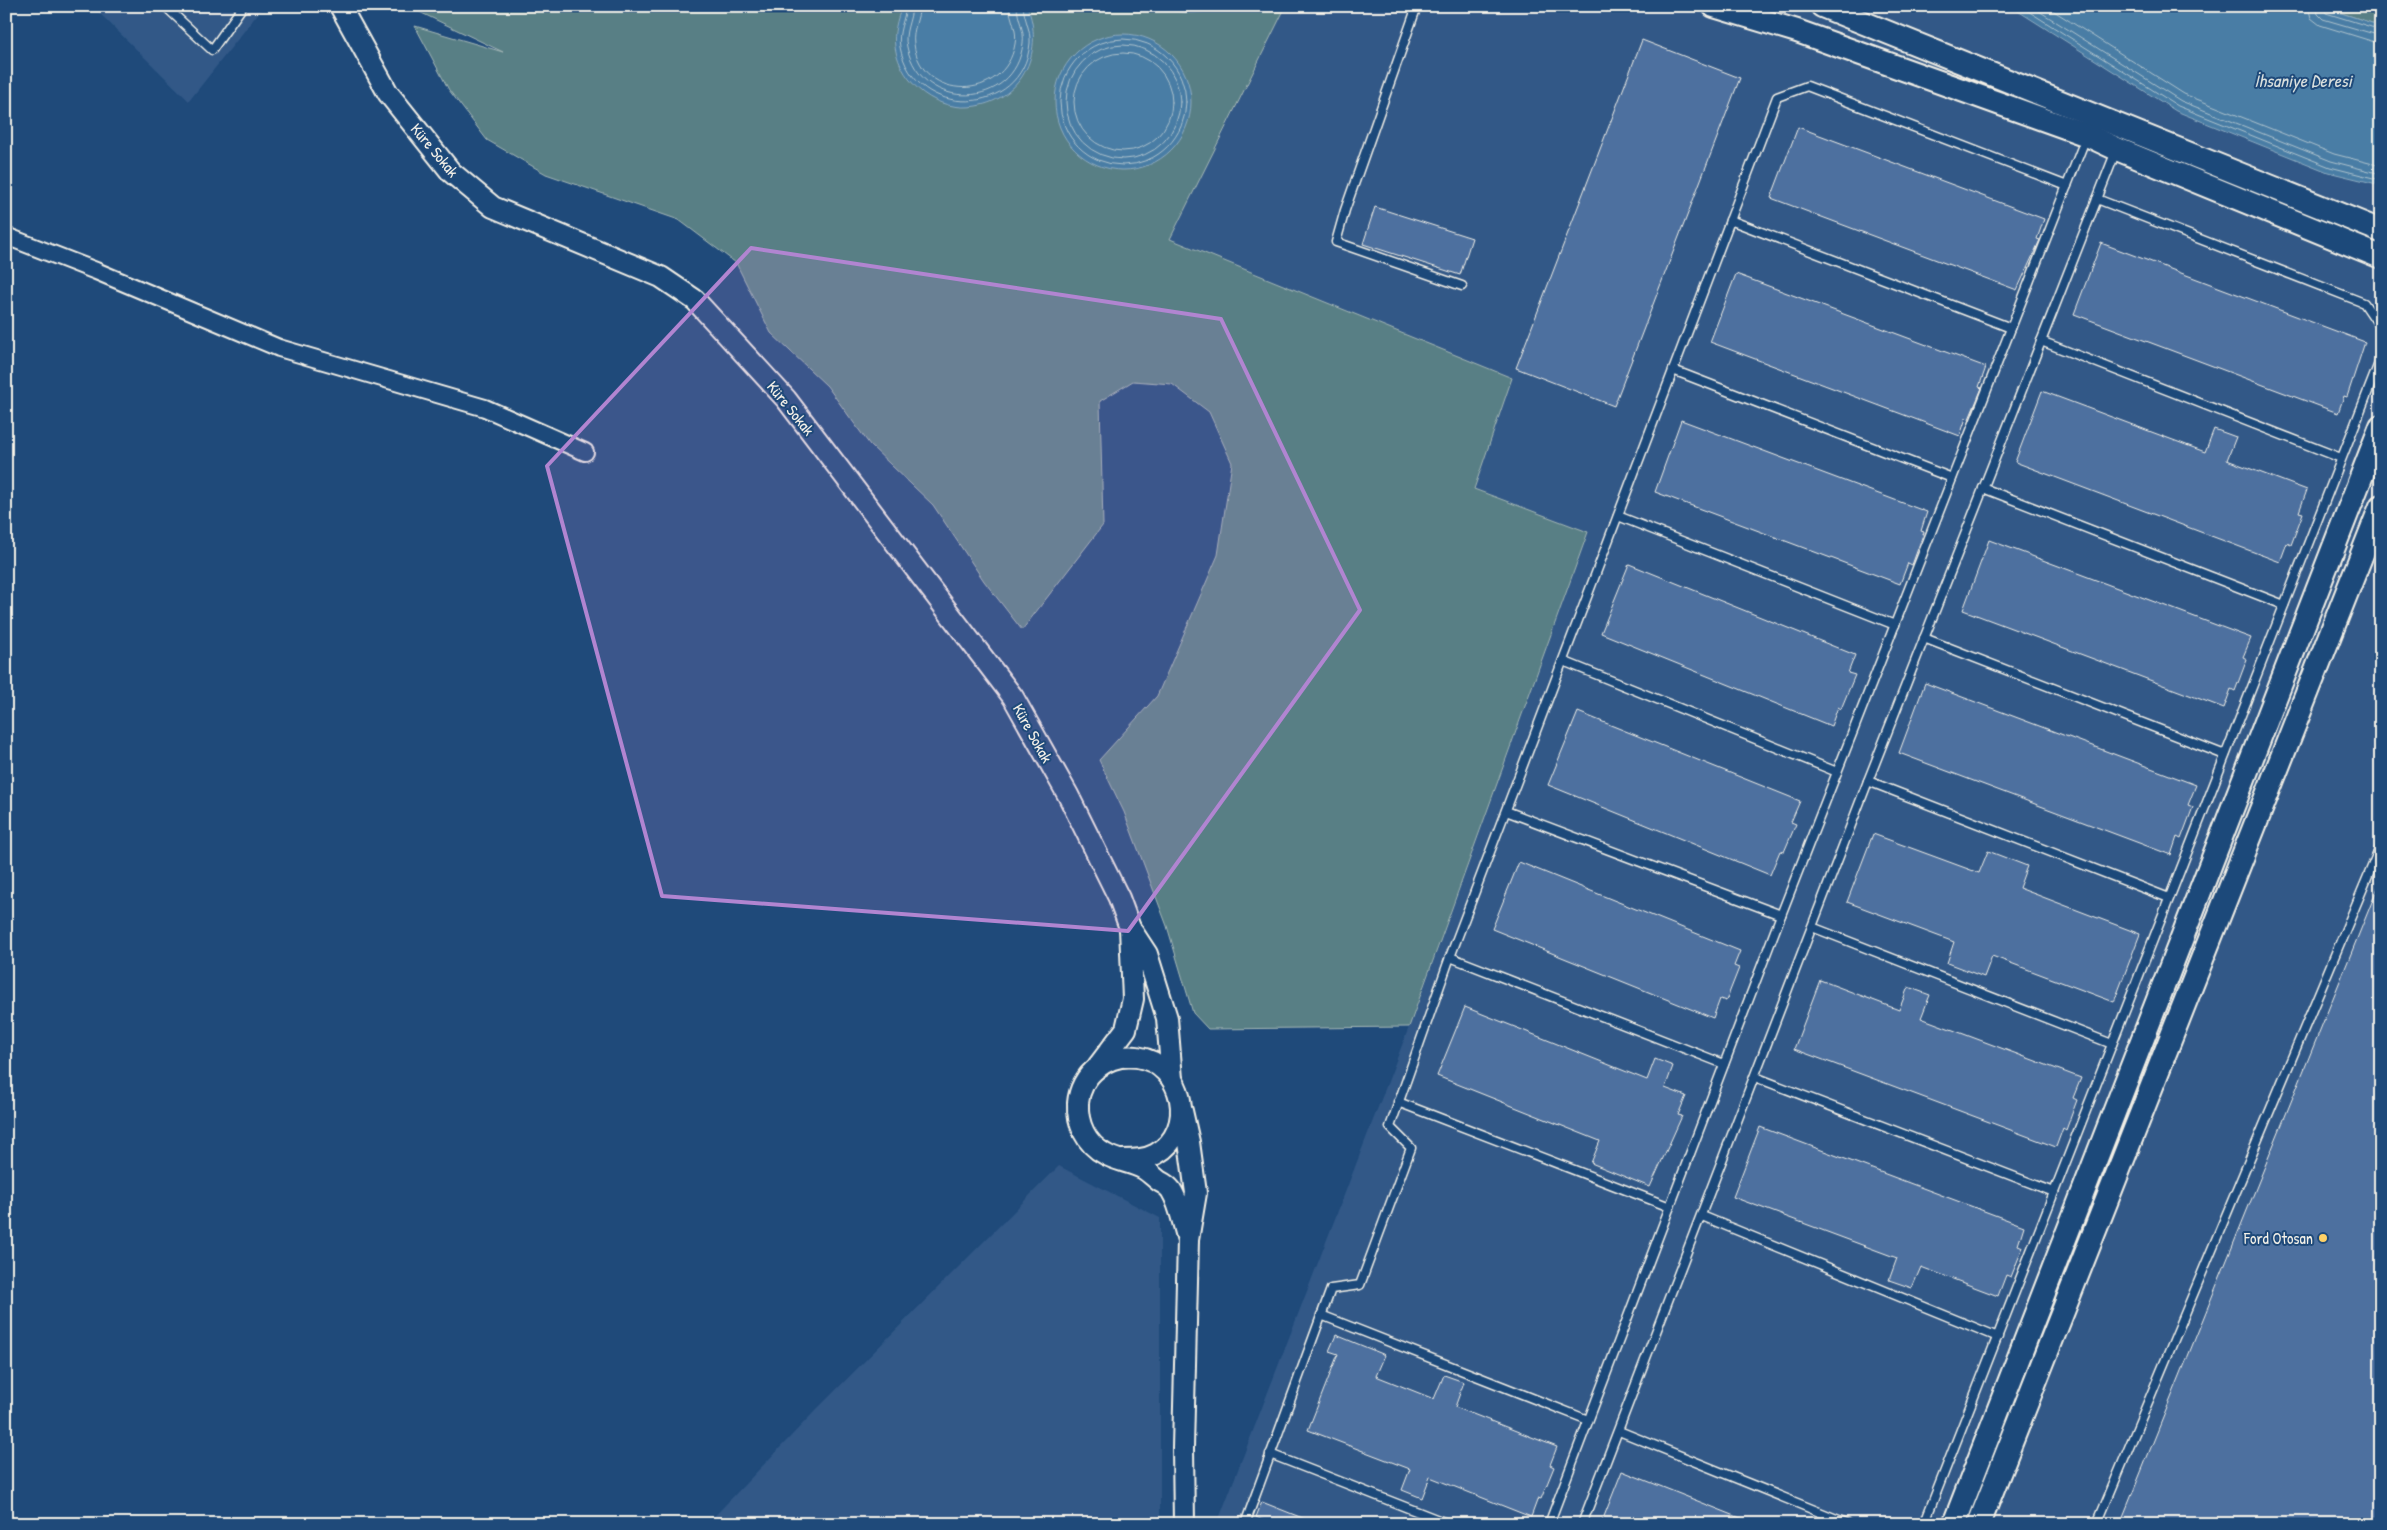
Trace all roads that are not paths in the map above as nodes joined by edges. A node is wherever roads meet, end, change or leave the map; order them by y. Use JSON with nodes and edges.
{"nodes":[{"id":1,"x":165,"y":6,"type":"edge"},
{"id":2,"x":244,"y":6,"type":"edge"},
{"id":3,"x":340,"y":6,"type":"edge"},
{"id":4,"x":1417,"y":6,"type":"edge"},
{"id":5,"x":1714,"y":6,"type":"edge"},
{"id":6,"x":1822,"y":6,"type":"edge"},
{"id":7,"x":2087,"y":135,"type":"junction"},
{"id":8,"x":2117,"y":149,"type":"junction"},
{"id":9,"x":2067,"y":186,"type":"junction"},
{"id":10,"x":2097,"y":199,"type":"junction"},
{"id":11,"x":1730,"y":220,"type":"junction"},
{"id":12,"x":2381,"y":231,"type":"edge"},
{"id":13,"x":6,"y":236,"type":"edge"},
{"id":14,"x":2381,"y":257,"type":"edge"},
{"id":15,"x":1462,"y":286,"type":"dead end"},
{"id":16,"x":2011,"y":328,"type":"junction"},
{"id":17,"x":2381,"y":328,"type":"edge"},
{"id":18,"x":2041,"y":341,"type":"junction"},
{"id":19,"x":2381,"y":358,"type":"edge"},
{"id":20,"x":1674,"y":370,"type":"junction"},
{"id":21,"x":2381,"y":426,"type":"edge"},
{"id":22,"x":585,"y":452,"type":"dead end"},
{"id":23,"x":2341,"y":458,"type":"junction"},
{"id":24,"x":1952,"y":478,"type":"junction"},
{"id":25,"x":1983,"y":488,"type":"junction"},
{"id":26,"x":2381,"y":506,"type":"edge"},
{"id":27,"x":1618,"y":516,"type":"junction"},
{"id":28,"x":2284,"y":605,"type":"junction"},
{"id":29,"x":1895,"y":625,"type":"junction"},
{"id":30,"x":1924,"y":638,"type":"junction"},
{"id":31,"x":1563,"y":662,"type":"junction"},
{"id":32,"x":2225,"y":755,"type":"junction"},
{"id":33,"x":1837,"y":772,"type":"junction"},
{"id":34,"x":1868,"y":781,"type":"junction"},
{"id":35,"x":1506,"y":811,"type":"junction"},
{"id":36,"x":2381,"y":845,"type":"edge"},
{"id":37,"x":2169,"y":898,"type":"junction"},
{"id":38,"x":1781,"y":915,"type":"junction"},
{"id":39,"x":1812,"y":927,"type":"junction"},
{"id":40,"x":1130,"y":928,"type":"junction"},
{"id":41,"x":1450,"y":957,"type":"junction"},
{"id":42,"x":2112,"y":1044,"type":"junction"},
{"id":43,"x":1724,"y":1064,"type":"junction"},
{"id":44,"x":1097,"y":1068,"type":"junction"},
{"id":45,"x":1755,"y":1077,"type":"junction"},
{"id":46,"x":1172,"y":1078,"type":"junction"},
{"id":47,"x":1398,"y":1102,"type":"junction"},
{"id":48,"x":1182,"y":1111,"type":"junction"},
{"id":49,"x":1122,"y":1160,"type":"junction"},
{"id":50,"x":2054,"y":1192,"type":"junction"},
{"id":51,"x":1670,"y":1207,"type":"junction"},
{"id":52,"x":1702,"y":1216,"type":"junction"},
{"id":53,"x":1188,"y":1240,"type":"junction"},
{"id":54,"x":1321,"y":1315,"type":"junction"},
{"id":55,"x":1998,"y":1337,"type":"junction"},
{"id":56,"x":1588,"y":1420,"type":"junction"},
{"id":57,"x":1619,"y":1431,"type":"junction"},
{"id":58,"x":1270,"y":1454,"type":"junction"},
{"id":59,"x":1184,"y":1524,"type":"edge"},
{"id":60,"x":1245,"y":1524,"type":"edge"},
{"id":61,"x":1449,"y":1524,"type":"edge"},
{"id":62,"x":1549,"y":1524,"type":"edge"},
{"id":63,"x":1582,"y":1524,"type":"edge"},
{"id":64,"x":1849,"y":1524,"type":"edge"},
{"id":65,"x":1924,"y":1524,"type":"edge"},
{"id":66,"x":1954,"y":1524,"type":"edge"},
{"id":67,"x":1979,"y":1524,"type":"edge"},
{"id":68,"x":2097,"y":1524,"type":"edge"}],
"edges":[{"from":1,"to":2,"type":"lane"},
{"from":3,"to":40,"type":"street","name":"Küre Sokak"},
{"from":4,"to":15,"type":"lane"},
{"from":5,"to":7,"type":"main road"},
{"from":6,"to":12,"type":"main road"},
{"from":7,"to":8,"type":"main road"},
{"from":7,"to":9,"type":"lane"},
{"from":8,"to":10,"type":"lane"},
{"from":8,"to":14,"type":"main road"},
{"from":9,"to":11,"type":"lane"},
{"from":9,"to":16,"type":"lane"},
{"from":10,"to":17,"type":"lane"},
{"from":10,"to":18,"type":"lane"},
{"from":11,"to":16,"type":"lane"},
{"from":11,"to":20,"type":"lane"},
{"from":13,"to":22,"type":"street"},
{"from":16,"to":24,"type":"lane"},
{"from":18,"to":23,"type":"lane"},
{"from":18,"to":25,"type":"lane"},
{"from":19,"to":23,"type":"lane"},
{"from":20,"to":24,"type":"lane"},
{"from":20,"to":27,"type":"lane"},
{"from":21,"to":66,"type":"main road"},
{"from":23,"to":28,"type":"lane"},
{"from":24,"to":29,"type":"lane"},
{"from":25,"to":28,"type":"lane"},
{"from":25,"to":30,"type":"lane"},
{"from":26,"to":67,"type":"main road"},
{"from":27,"to":29,"type":"lane"},
{"from":27,"to":31,"type":"lane"},
{"from":28,"to":32,"type":"lane"},
{"from":29,"to":33,"type":"lane"},
{"from":30,"to":32,"type":"lane"},
{"from":30,"to":34,"type":"lane"},
{"from":31,"to":33,"type":"lane"},
{"from":31,"to":35,"type":"lane"},
{"from":32,"to":37,"type":"lane"},
{"from":33,"to":38,"type":"lane"},
{"from":34,"to":37,"type":"lane"},
{"from":34,"to":39,"type":"lane"},
{"from":35,"to":38,"type":"lane"},
{"from":35,"to":41,"type":"lane"},
{"from":36,"to":68,"type":"lane"},
{"from":37,"to":42,"type":"lane"},
{"from":38,"to":43,"type":"lane"},
{"from":39,"to":42,"type":"lane"},
{"from":39,"to":45,"type":"lane"},
{"from":40,"to":44,"type":"street"},
{"from":40,"to":46,"type":"street"},
{"from":41,"to":43,"type":"lane"},
{"from":41,"to":47,"type":"lane"},
{"from":42,"to":50,"type":"lane"},
{"from":43,"to":51,"type":"lane"},
{"from":44,"to":46,"type":"street"},
{"from":44,"to":49,"type":"street"},
{"from":45,"to":50,"type":"lane"},
{"from":45,"to":52,"type":"lane"},
{"from":46,"to":48,"type":"street"},
{"from":47,"to":51,"type":"lane"},
{"from":47,"to":54,"type":"lane"},
{"from":48,"to":49,"type":"street"},
{"from":48,"to":53,"type":"street"},
{"from":49,"to":53,"type":"street"},
{"from":50,"to":55,"type":"lane"},
{"from":51,"to":56,"type":"lane"},
{"from":52,"to":55,"type":"lane"},
{"from":52,"to":57,"type":"lane"},
{"from":53,"to":59,"type":"street"},
{"from":54,"to":56,"type":"lane"},
{"from":54,"to":58,"type":"lane"},
{"from":55,"to":65,"type":"lane"},
{"from":56,"to":62,"type":"lane"},
{"from":57,"to":63,"type":"lane"},
{"from":57,"to":64,"type":"lane"},
{"from":58,"to":60,"type":"lane"},
{"from":58,"to":61,"type":"lane"}]}
